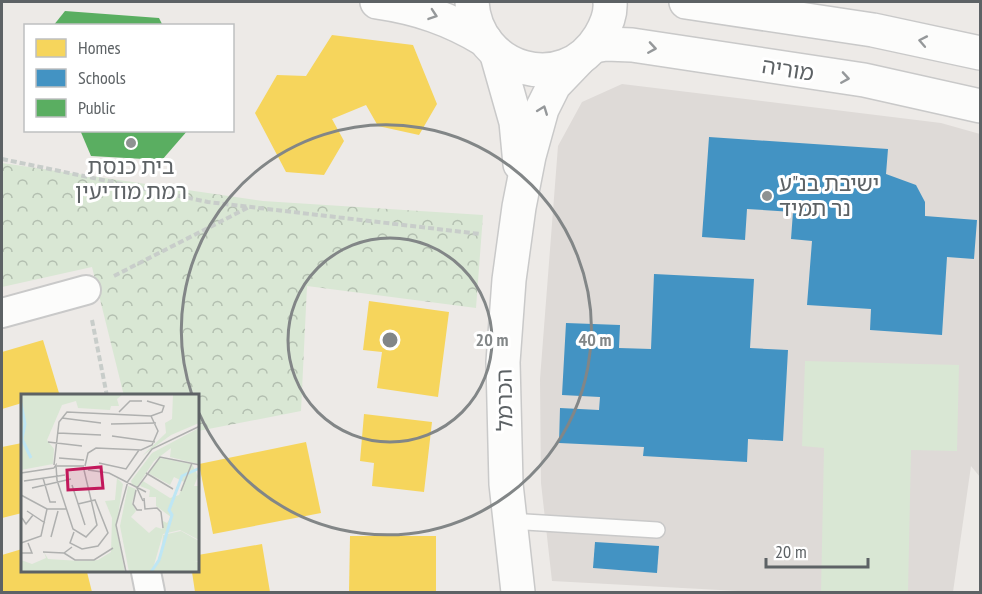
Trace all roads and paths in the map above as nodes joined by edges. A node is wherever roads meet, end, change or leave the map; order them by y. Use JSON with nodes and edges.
{"nodes":[{"id":1,"x":377,"y":2,"type":"edge"},
{"id":2,"x":472,"y":2,"type":"edge"},
{"id":3,"x":610,"y":2,"type":"edge"},
{"id":4,"x":686,"y":2,"type":"edge"},
{"id":5,"x":491,"y":48,"type":"junction"},
{"id":6,"x":586,"y":53,"type":"junction"},
{"id":7,"x":981,"y":53,"type":"edge"},
{"id":8,"x":981,"y":106,"type":"edge"},
{"id":9,"x":2,"y":159,"type":"edge"},
{"id":10,"x":250,"y":207,"type":"junction"},
{"id":11,"x":517,"y":223,"type":"junction"},
{"id":12,"x":86,"y":290,"type":"junction"},
{"id":13,"x":2,"y":313,"type":"edge"},
{"id":14,"x":107,"y":394,"type":"edge"},
{"id":15,"x":509,"y":521,"type":"junction"},
{"id":16,"x":657,"y":530,"type":"dead end"},
{"id":17,"x":146,"y":573,"type":"edge"},
{"id":18,"x":150,"y":592,"type":"edge"},
{"id":19,"x":518,"y":592,"type":"edge"}],
"edges":[{"from":1,"to":5,"type":"street","one_way":true},
{"from":2,"to":5,"type":"street","name":"הכרמל"},
{"from":3,"to":6,"type":"street","name":"הכרמל"},
{"from":7,"to":4,"type":"street","one_way":true},
{"from":5,"to":6,"type":"street","name":"מוריה"},
{"from":5,"to":11,"type":"street","name":"הכרמל"},
{"from":6,"to":8,"type":"street","name":"מוריה","one_way":true},
{"from":11,"to":6,"type":"street","name":"הכרמל","one_way":true},
{"from":9,"to":10,"type":"path"},
{"from":10,"to":11,"type":"path"},
{"from":10,"to":12,"type":"path"},
{"from":11,"to":15,"type":"street","name":"הכרמל"},
{"from":12,"to":13,"type":"street"},
{"from":12,"to":14,"type":"path"},
{"from":15,"to":16,"type":"lane"},
{"from":15,"to":19,"type":"street","name":"הכרמל"},
{"from":17,"to":18,"type":"street"}]}
